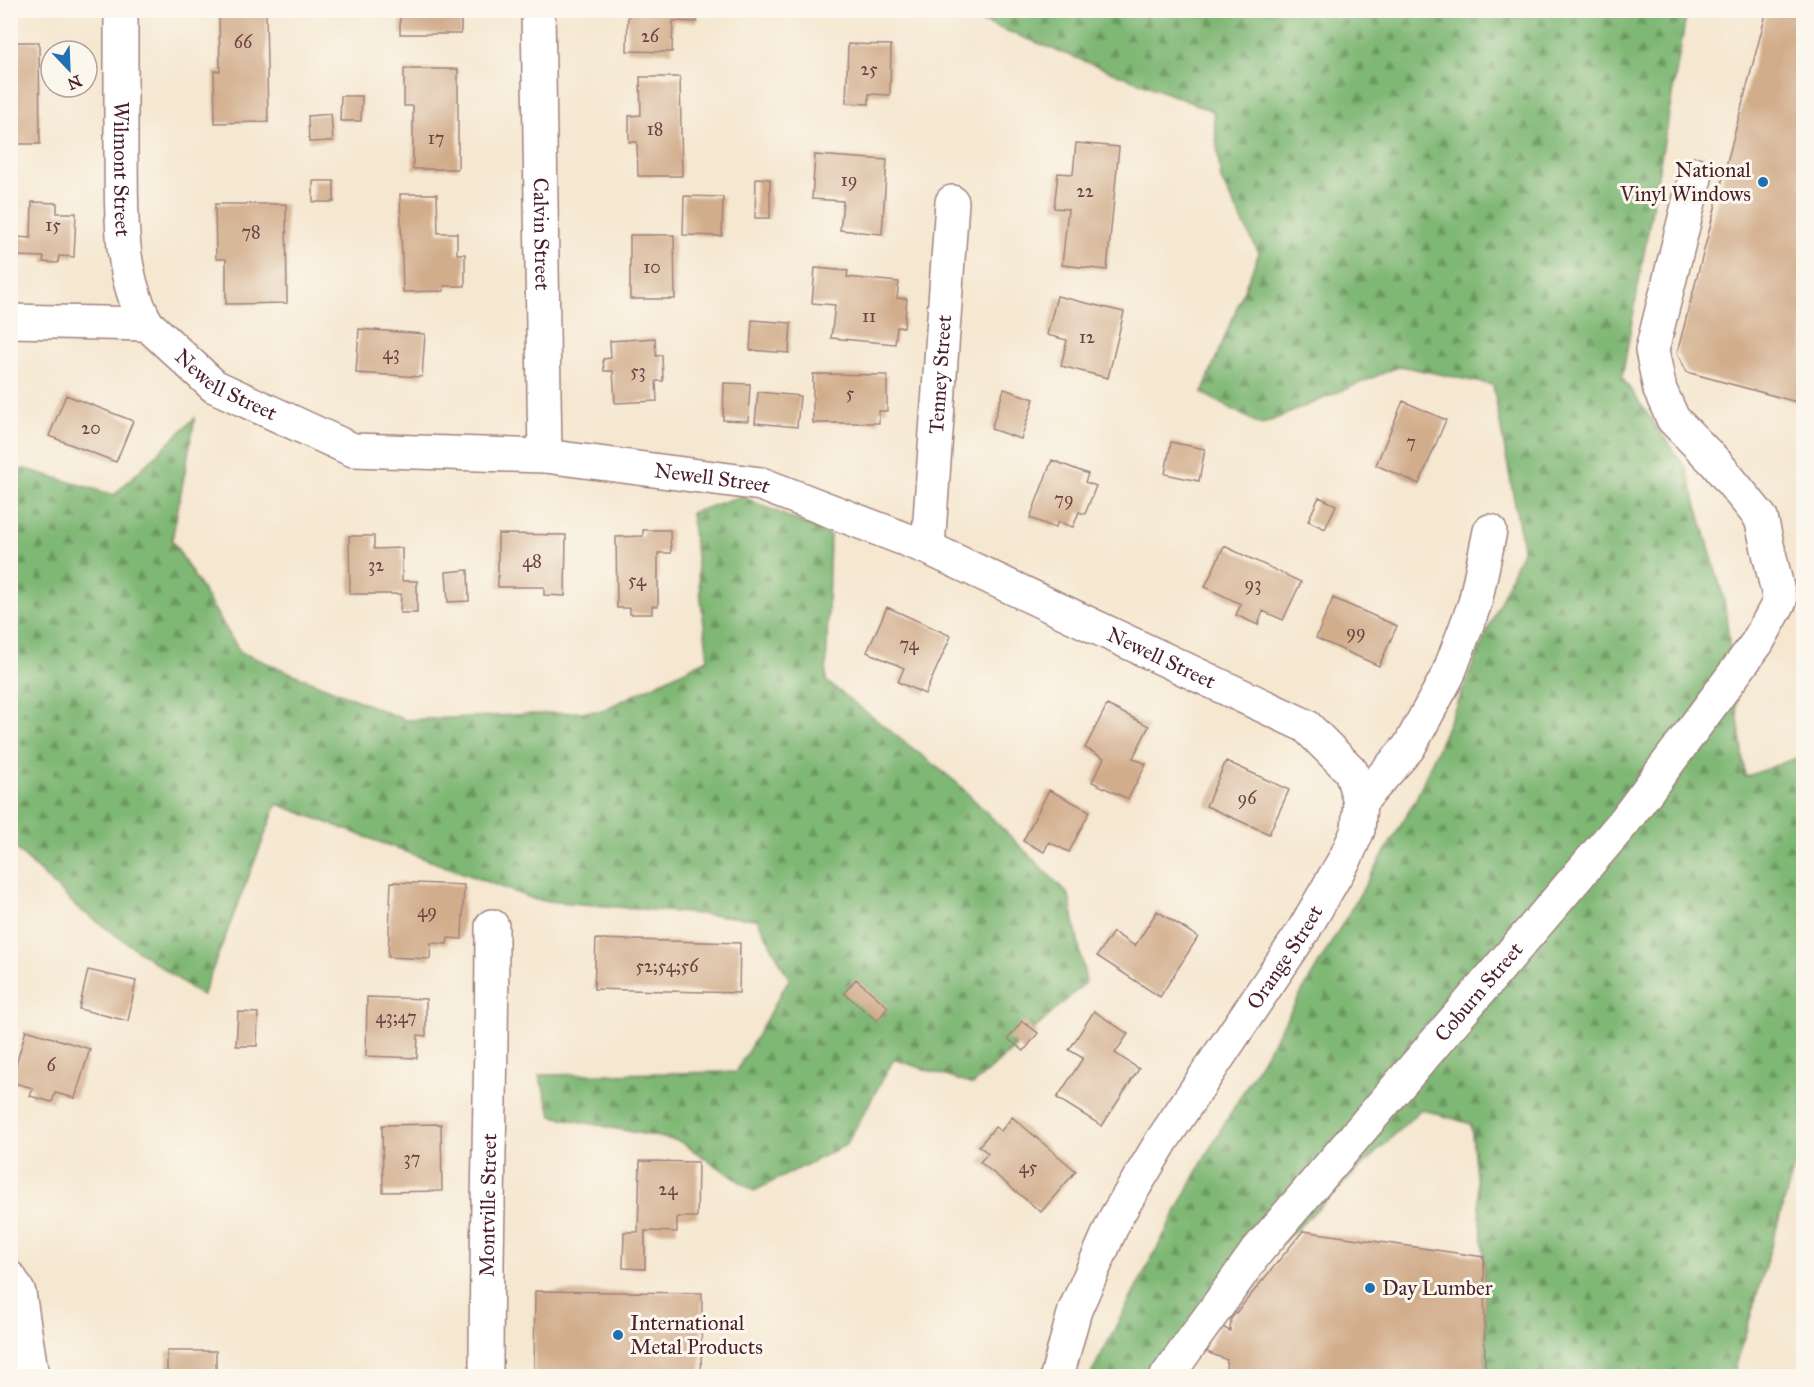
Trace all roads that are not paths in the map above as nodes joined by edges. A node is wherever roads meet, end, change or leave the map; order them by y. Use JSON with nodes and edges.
{"nodes":[{"id":1,"x":121,"y":10,"type":"edge"},
{"id":2,"x":538,"y":10,"type":"edge"},
{"id":3,"x":1696,"y":174,"type":"dead end"},
{"id":4,"x":952,"y":202,"type":"dead end"},
{"id":5,"x":10,"y":321,"type":"edge"},
{"id":6,"x":147,"y":324,"type":"junction"},
{"id":7,"x":545,"y":456,"type":"junction"},
{"id":8,"x":1490,"y":531,"type":"dead end"},
{"id":9,"x":927,"y":548,"type":"junction"},
{"id":10,"x":1360,"y":802,"type":"junction"},
{"id":11,"x":492,"y":926,"type":"dead end"},
{"id":12,"x":10,"y":1278,"type":"edge"},
{"id":13,"x":32,"y":1375,"type":"edge"},
{"id":14,"x":486,"y":1377,"type":"edge"},
{"id":15,"x":1057,"y":1377,"type":"edge"},
{"id":16,"x":1167,"y":1377,"type":"edge"}],
"edges":[{"from":1,"to":6,"type":"street","name":"Wilmont Street"},
{"from":2,"to":7,"type":"street","name":"Calvin Street"},
{"from":3,"to":16,"type":"street","name":"Coburn Street"},
{"from":4,"to":9,"type":"street","name":"Tenney Street"},
{"from":5,"to":6,"type":"street"},
{"from":6,"to":7,"type":"street","name":"Newell Street"},
{"from":7,"to":9,"type":"street","name":"Newell Street"},
{"from":8,"to":10,"type":"street"},
{"from":9,"to":10,"type":"street","name":"Newell Street"},
{"from":10,"to":15,"type":"street","name":"Orange Street"},
{"from":11,"to":14,"type":"street","name":"Montville Street"},
{"from":12,"to":13,"type":"street"}]}
